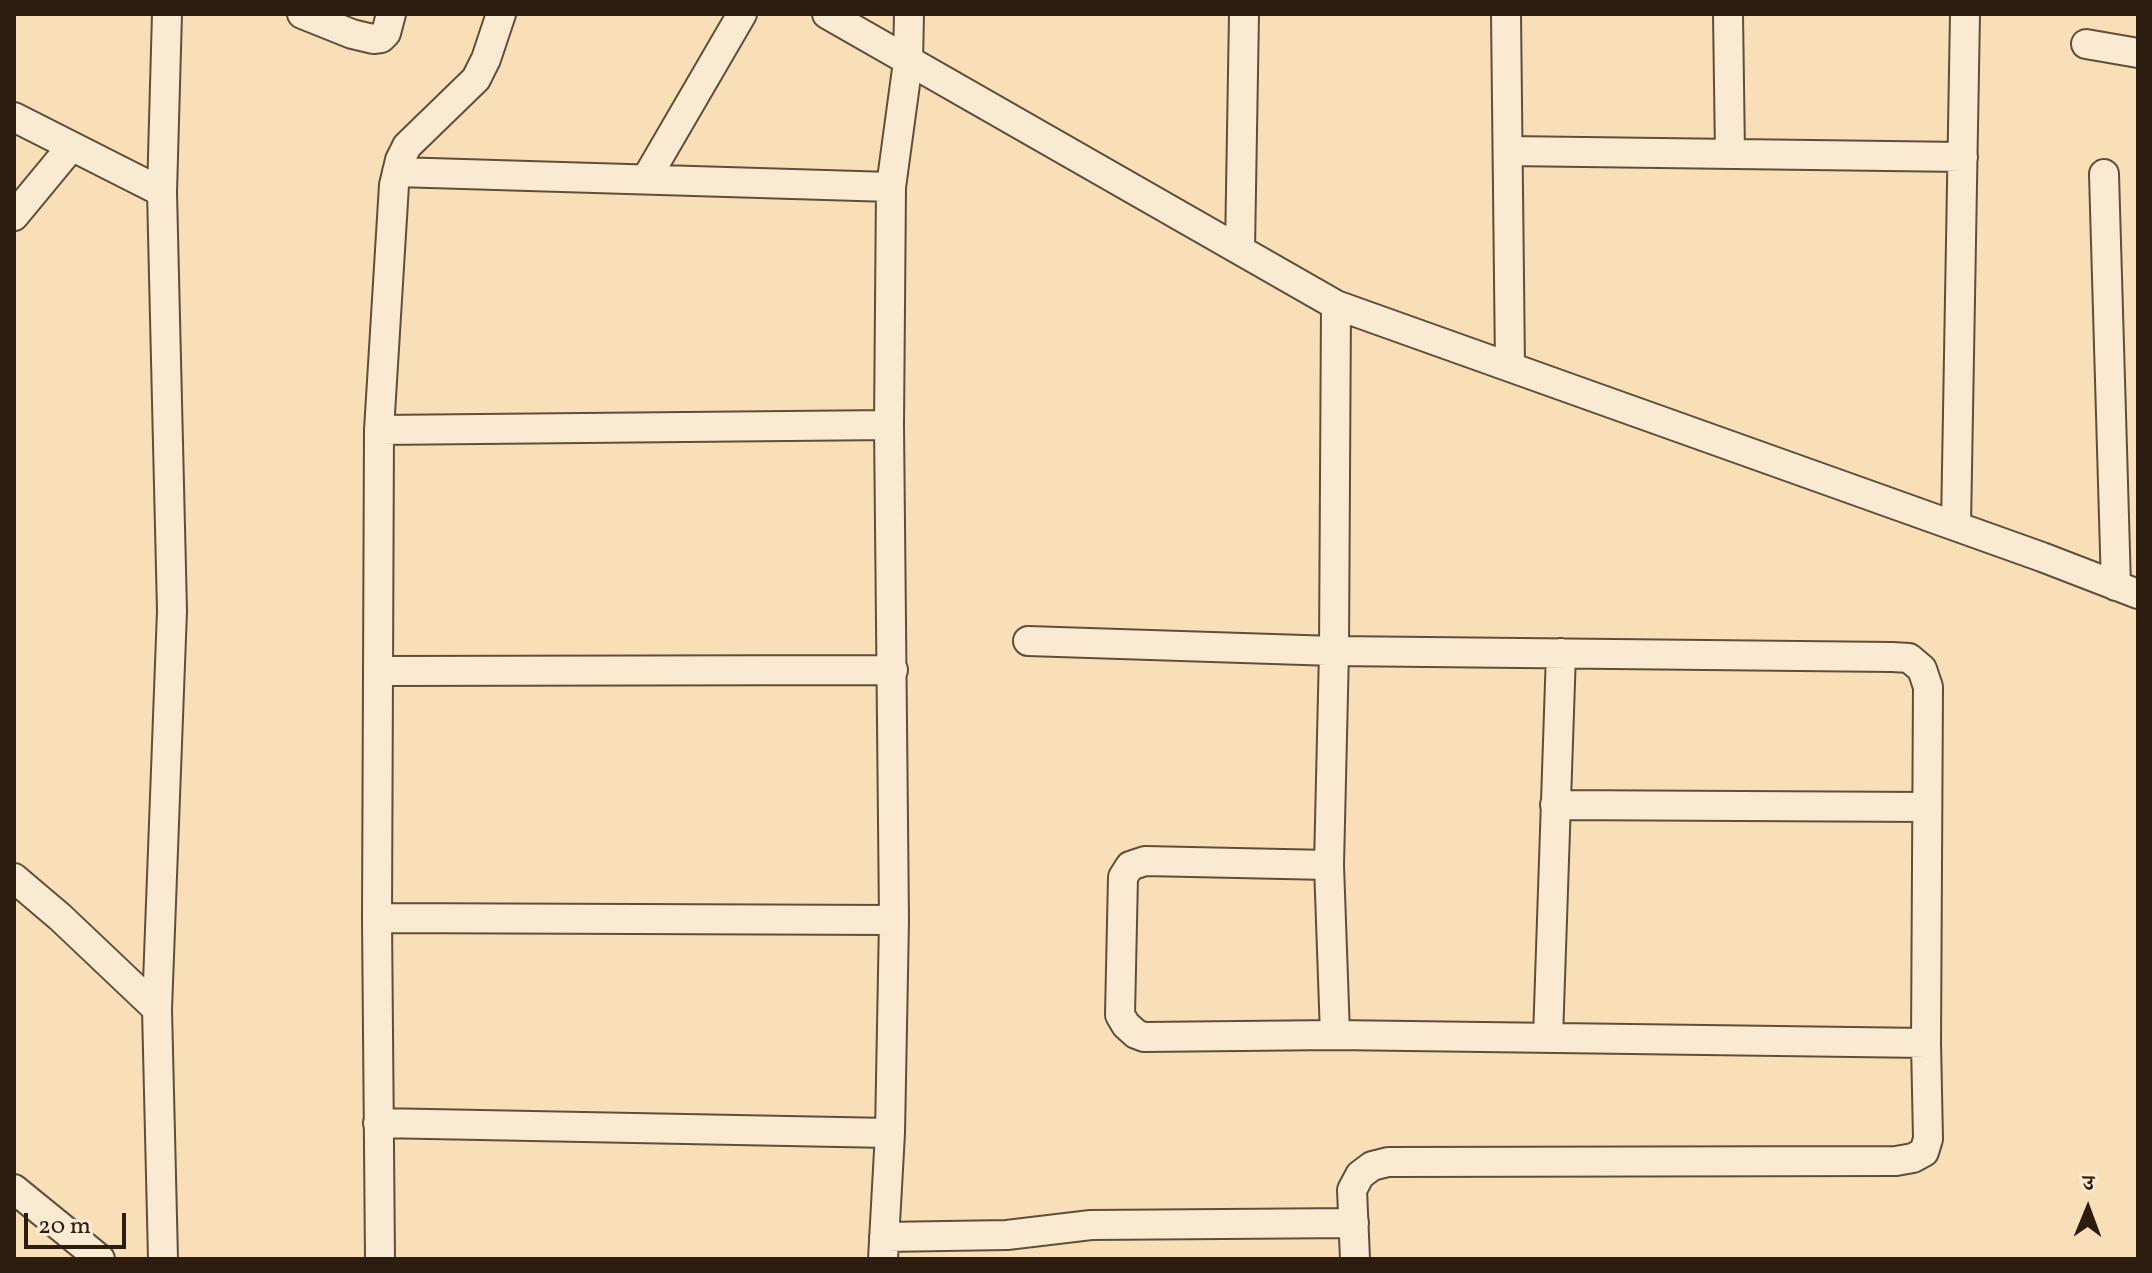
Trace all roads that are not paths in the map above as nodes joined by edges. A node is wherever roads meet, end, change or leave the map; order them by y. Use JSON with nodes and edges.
{"nodes":[{"id":1,"x":302,"y":14,"type":"edge"},
{"id":2,"x":391,"y":14,"type":"edge"},
{"id":3,"x":501,"y":14,"type":"edge"},
{"id":4,"x":742,"y":14,"type":"edge"},
{"id":5,"x":827,"y":14,"type":"edge"},
{"id":6,"x":909,"y":14,"type":"edge"},
{"id":7,"x":1244,"y":14,"type":"edge"},
{"id":8,"x":1506,"y":14,"type":"edge"},
{"id":9,"x":1728,"y":14,"type":"edge"},
{"id":10,"x":1965,"y":14,"type":"edge"},
{"id":11,"x":161,"y":17,"type":"edge"},
{"id":12,"x":2086,"y":44,"type":"dead end"},
{"id":13,"x":2138,"y":53,"type":"edge"},
{"id":14,"x":908,"y":62,"type":"junction"},
{"id":15,"x":14,"y":117,"type":"edge"},
{"id":16,"x":71,"y":147,"type":"junction"},
{"id":17,"x":1508,"y":151,"type":"junction"},
{"id":18,"x":1730,"y":154,"type":"junction"},
{"id":19,"x":1963,"y":157,"type":"junction"},
{"id":20,"x":397,"y":172,"type":"junction"},
{"id":21,"x":2104,"y":174,"type":"dead end"},
{"id":22,"x":646,"y":179,"type":"junction"},
{"id":23,"x":891,"y":187,"type":"junction"},
{"id":24,"x":162,"y":192,"type":"junction"},
{"id":25,"x":14,"y":216,"type":"edge"},
{"id":26,"x":1240,"y":249,"type":"junction"},
{"id":27,"x":1336,"y":305,"type":"junction"},
{"id":28,"x":1510,"y":366,"type":"junction"},
{"id":29,"x":889,"y":425,"type":"junction"},
{"id":30,"x":379,"y":430,"type":"junction"},
{"id":31,"x":1956,"y":526,"type":"junction"},
{"id":32,"x":2127,"y":590,"type":"edge"},
{"id":33,"x":1028,"y":641,"type":"dead end"},
{"id":34,"x":1334,"y":651,"type":"junction"},
{"id":35,"x":1561,"y":653,"type":"junction"},
{"id":36,"x":893,"y":670,"type":"junction"},
{"id":37,"x":379,"y":671,"type":"junction"},
{"id":38,"x":1555,"y":805,"type":"junction"},
{"id":39,"x":1927,"y":807,"type":"junction"},
{"id":40,"x":1329,"y":865,"type":"junction"},
{"id":41,"x":14,"y":878,"type":"edge"},
{"id":42,"x":377,"y":918,"type":"junction"},
{"id":43,"x":894,"y":920,"type":"junction"},
{"id":44,"x":157,"y":1009,"type":"junction"},
{"id":45,"x":1335,"y":1035,"type":"junction"},
{"id":46,"x":1548,"y":1038,"type":"junction"},
{"id":47,"x":1926,"y":1043,"type":"junction"},
{"id":48,"x":378,"y":1123,"type":"junction"},
{"id":49,"x":890,"y":1133,"type":"junction"},
{"id":50,"x":14,"y":1189,"type":"edge"},
{"id":51,"x":1354,"y":1223,"type":"junction"},
{"id":52,"x":1006,"y":1247,"type":"edge"},
{"id":53,"x":884,"y":1248,"type":"edge"},
{"id":54,"x":100,"y":1259,"type":"edge"},
{"id":55,"x":163,"y":1259,"type":"edge"},
{"id":56,"x":380,"y":1259,"type":"edge"},
{"id":57,"x":1355,"y":1259,"type":"edge"}],
"edges":[{"from":1,"to":2,"type":"street"},
{"from":3,"to":20,"type":"street"},
{"from":4,"to":22,"type":"street"},
{"from":5,"to":14,"type":"street"},
{"from":6,"to":14,"type":"street"},
{"from":7,"to":26,"type":"street"},
{"from":8,"to":17,"type":"street"},
{"from":9,"to":18,"type":"street"},
{"from":10,"to":19,"type":"street"},
{"from":11,"to":24,"type":"street"},
{"from":12,"to":13,"type":"street"},
{"from":14,"to":23,"type":"street"},
{"from":14,"to":26,"type":"street"},
{"from":15,"to":16,"type":"street"},
{"from":16,"to":24,"type":"street"},
{"from":16,"to":25,"type":"street"},
{"from":17,"to":18,"type":"street"},
{"from":17,"to":28,"type":"street"},
{"from":18,"to":19,"type":"street"},
{"from":19,"to":31,"type":"street"},
{"from":20,"to":22,"type":"street"},
{"from":20,"to":30,"type":"street"},
{"from":21,"to":32,"type":"street"},
{"from":22,"to":23,"type":"street"},
{"from":23,"to":29,"type":"street"},
{"from":24,"to":44,"type":"street"},
{"from":26,"to":27,"type":"street"},
{"from":27,"to":28,"type":"street"},
{"from":27,"to":34,"type":"street"},
{"from":28,"to":31,"type":"street"},
{"from":29,"to":30,"type":"street"},
{"from":29,"to":36,"type":"street"},
{"from":30,"to":37,"type":"street"},
{"from":31,"to":32,"type":"street"},
{"from":33,"to":34,"type":"street"},
{"from":34,"to":35,"type":"street"},
{"from":34,"to":40,"type":"street"},
{"from":35,"to":38,"type":"street"},
{"from":35,"to":39,"type":"street"},
{"from":36,"to":37,"type":"street"},
{"from":36,"to":43,"type":"street"},
{"from":37,"to":42,"type":"street"},
{"from":38,"to":39,"type":"street"},
{"from":38,"to":46,"type":"street"},
{"from":39,"to":47,"type":"street"},
{"from":40,"to":45,"type":"street"},
{"from":40,"to":45,"type":"street"},
{"from":41,"to":44,"type":"street"},
{"from":42,"to":43,"type":"street"},
{"from":42,"to":48,"type":"street"},
{"from":43,"to":49,"type":"street"},
{"from":44,"to":55,"type":"street"},
{"from":45,"to":46,"type":"street"},
{"from":46,"to":47,"type":"street"},
{"from":47,"to":51,"type":"street"},
{"from":48,"to":49,"type":"street"},
{"from":48,"to":56,"type":"street"},
{"from":49,"to":53,"type":"street"},
{"from":50,"to":54,"type":"street"},
{"from":51,"to":52,"type":"street"},
{"from":51,"to":57,"type":"street"},
{"from":52,"to":53,"type":"street"}]}
